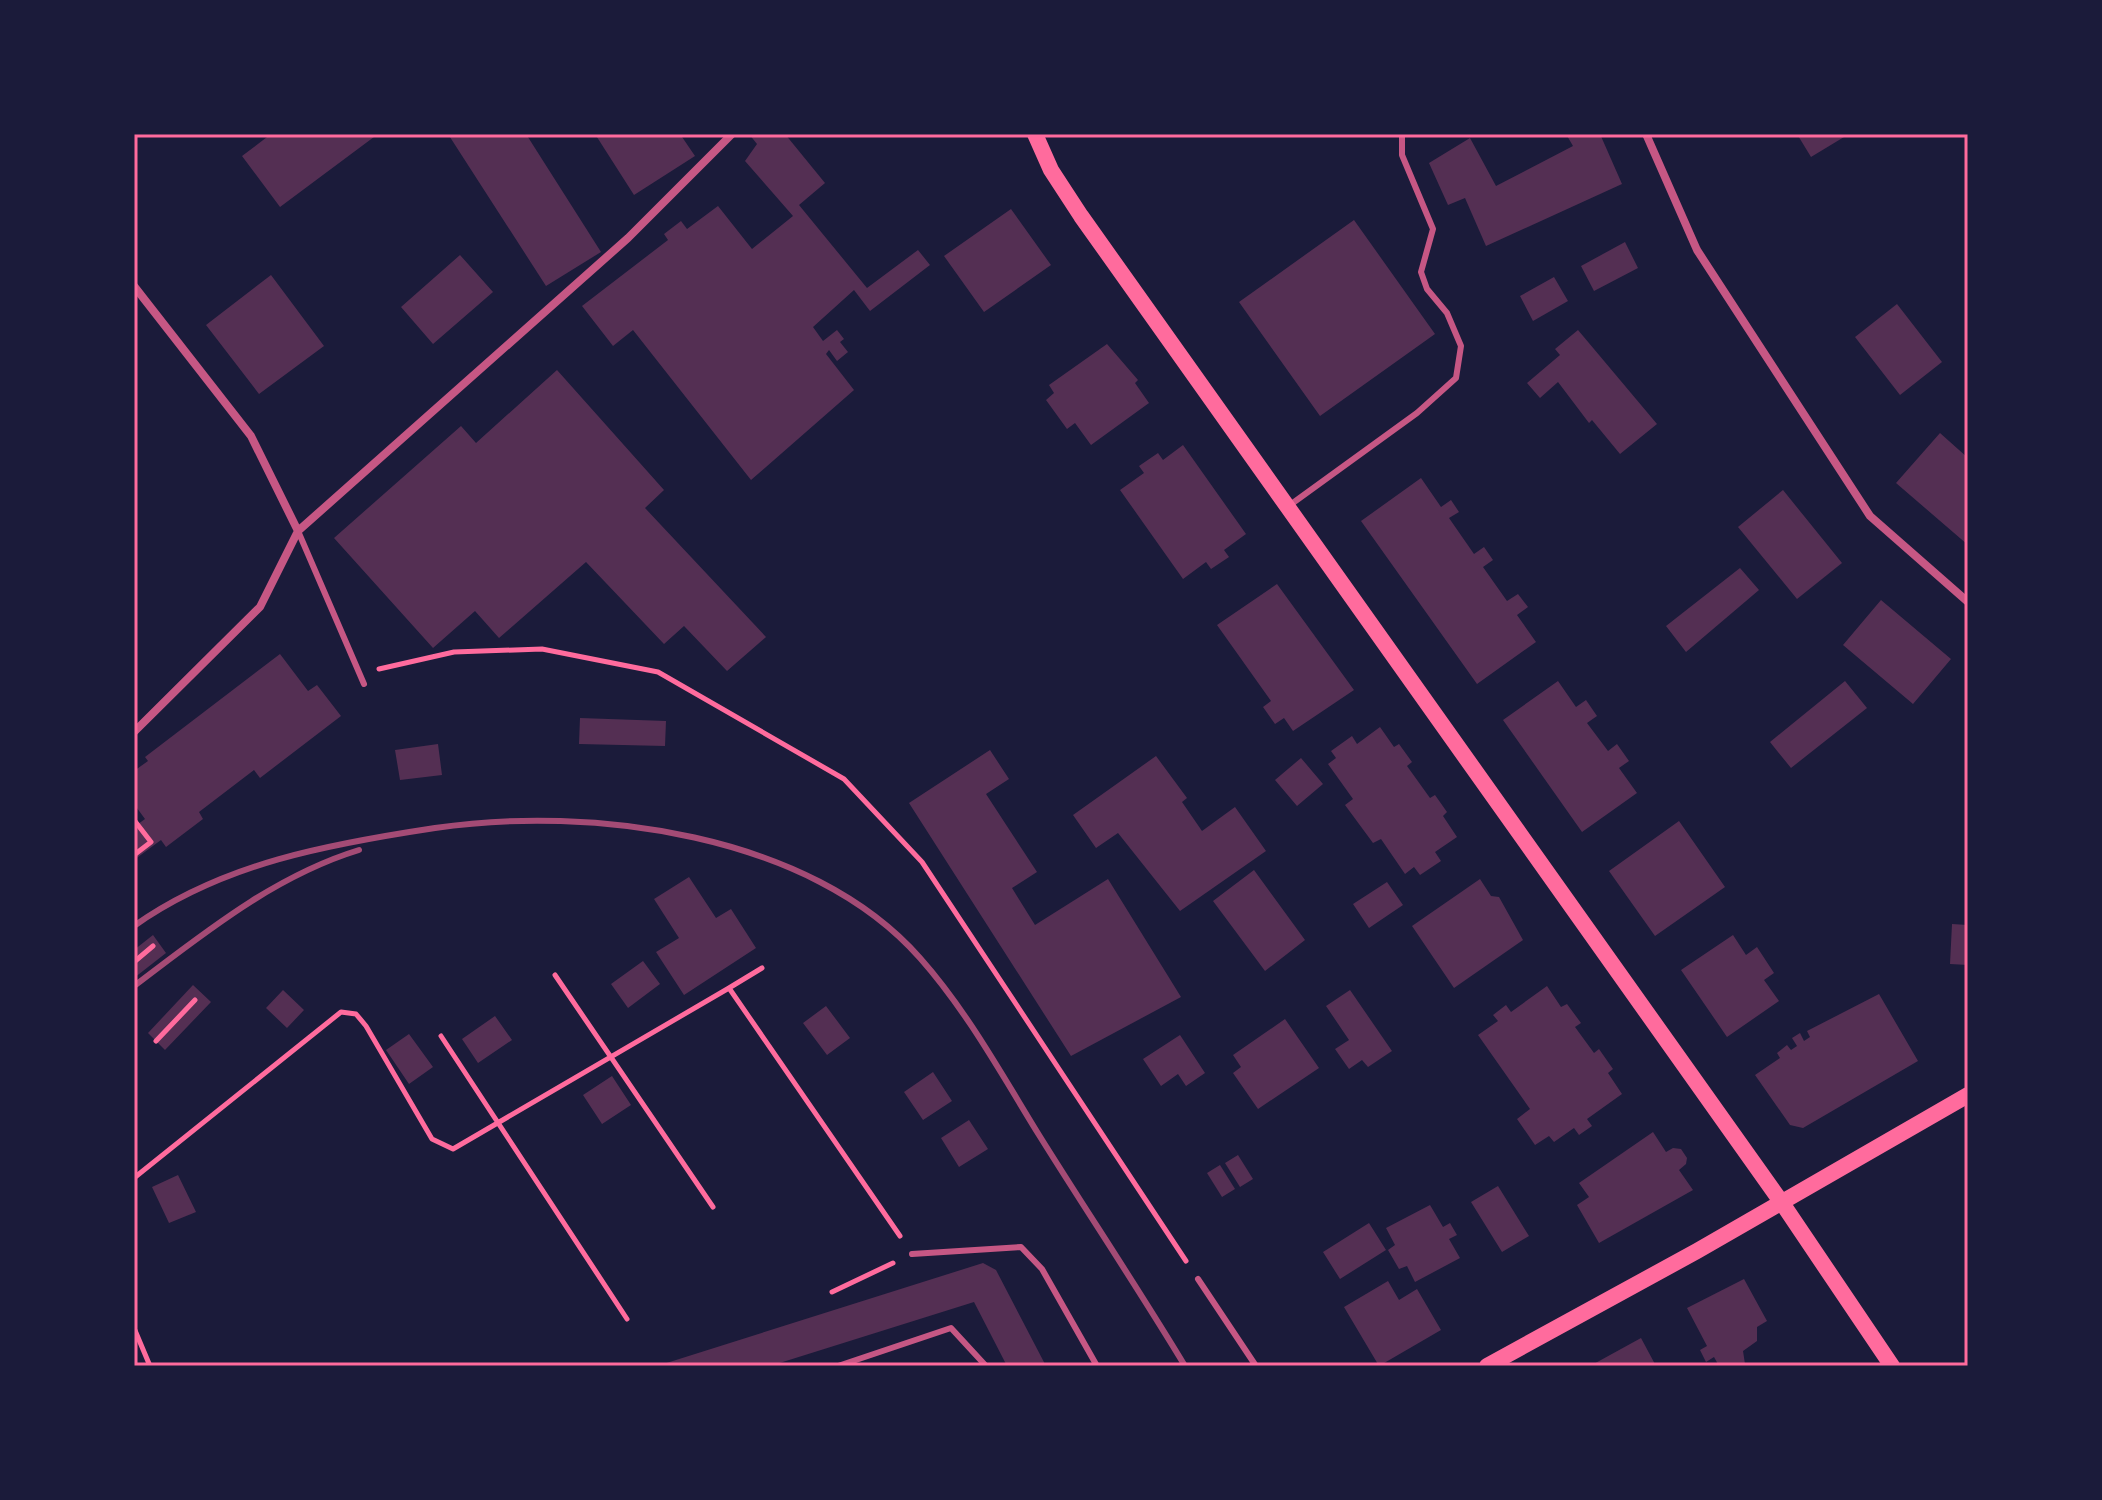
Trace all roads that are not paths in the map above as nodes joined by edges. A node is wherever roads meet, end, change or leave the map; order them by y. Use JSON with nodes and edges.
{"nodes":[{"id":1,"x":732,"y":134,"type":"edge"},
{"id":2,"x":1035,"y":134,"type":"edge"},
{"id":3,"x":1402,"y":134,"type":"edge"},
{"id":4,"x":1646,"y":134,"type":"edge"},
{"id":5,"x":134,"y":286,"type":"edge"},
{"id":6,"x":1288,"y":507,"type":"junction"},
{"id":7,"x":298,"y":531,"type":"junction"},
{"id":8,"x":1968,"y":602,"type":"edge"},
{"id":9,"x":364,"y":684,"type":"dead end"},
{"id":10,"x":134,"y":732,"type":"edge"},
{"id":11,"x":1968,"y":1095,"type":"edge"},
{"id":12,"x":1782,"y":1203,"type":"junction"},
{"id":13,"x":912,"y":1254,"type":"road end"},
{"id":14,"x":1198,"y":1279,"type":"road end"},
{"id":15,"x":840,"y":1366,"type":"edge"},
{"id":16,"x":986,"y":1366,"type":"edge"},
{"id":17,"x":1097,"y":1366,"type":"edge"},
{"id":18,"x":1256,"y":1366,"type":"edge"},
{"id":19,"x":1487,"y":1366,"type":"edge"},
{"id":20,"x":1892,"y":1366,"type":"edge"}],
"edges":[{"from":1,"to":7,"type":"street"},
{"from":2,"to":6,"type":"main road"},
{"from":3,"to":6,"type":"lane"},
{"from":4,"to":8,"type":"street"},
{"from":5,"to":7,"type":"street"},
{"from":6,"to":12,"type":"main road"},
{"from":7,"to":9,"type":"lane"},
{"from":7,"to":10,"type":"street"},
{"from":11,"to":12,"type":"main road"},
{"from":12,"to":19,"type":"main road"},
{"from":12,"to":20,"type":"main road"},
{"from":13,"to":17,"type":"lane"},
{"from":14,"to":18,"type":"lane"},
{"from":15,"to":16,"type":"lane"}]}
